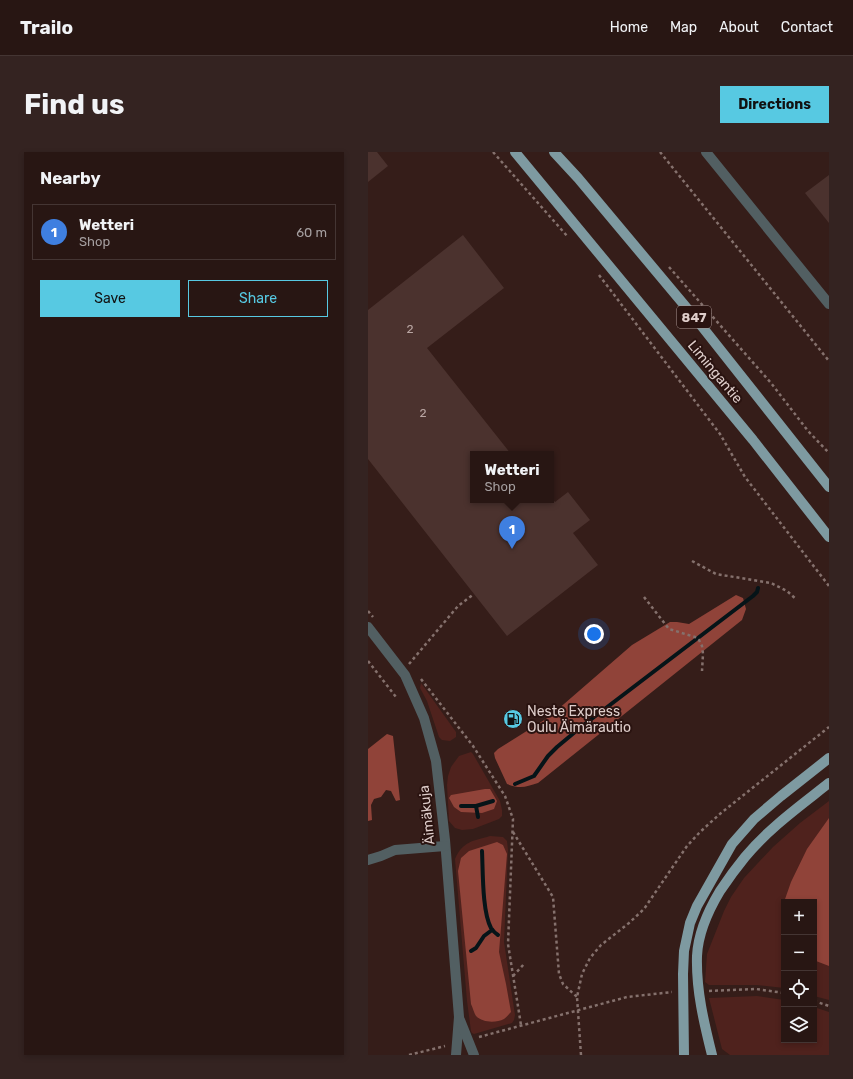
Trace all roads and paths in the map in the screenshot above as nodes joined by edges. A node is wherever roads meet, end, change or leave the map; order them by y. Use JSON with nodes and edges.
{"nodes":[{"id":1,"x":493,"y":152,"type":"edge"},
{"id":2,"x":515,"y":152,"type":"edge"},
{"id":3,"x":554,"y":152,"type":"edge"},
{"id":4,"x":660,"y":152,"type":"edge"},
{"id":5,"x":706,"y":152,"type":"edge"},
{"id":6,"x":571,"y":240,"type":"dead end"},
{"id":7,"x":666,"y":263,"type":"dead end"},
{"id":8,"x":596,"y":270,"type":"dead end"},
{"id":9,"x":829,"y":304,"type":"edge"},
{"id":10,"x":829,"y":361,"type":"edge"},
{"id":11,"x":829,"y":453,"type":"edge"},
{"id":12,"x":829,"y":487,"type":"edge"},
{"id":13,"x":829,"y":537,"type":"edge"},
{"id":14,"x":692,"y":561,"type":"dead end"},
{"id":15,"x":829,"y":586,"type":"edge"},
{"id":16,"x":474,"y":594,"type":"dead end"},
{"id":17,"x":644,"y":597,"type":"dead end"},
{"id":18,"x":796,"y":599,"type":"dead end"},
{"id":19,"x":368,"y":611,"type":"edge"},
{"id":20,"x":372,"y":625,"type":"edge"},
{"id":21,"x":406,"y":660,"type":"dead end"},
{"id":22,"x":368,"y":661,"type":"edge"},
{"id":23,"x":409,"y":664,"type":"junction"},
{"id":24,"x":413,"y":670,"type":"dead end"},
{"id":25,"x":702,"y":671,"type":"dead end"},
{"id":26,"x":418,"y":676,"type":"dead end"},
{"id":27,"x":396,"y":696,"type":"dead end"},
{"id":28,"x":829,"y":727,"type":"edge"},
{"id":29,"x":829,"y":758,"type":"edge"},
{"id":30,"x":829,"y":783,"type":"edge"},
{"id":31,"x":512,"y":832,"type":"junction"},
{"id":32,"x":445,"y":846,"type":"junction"},
{"id":33,"x":368,"y":860,"type":"edge"},
{"id":34,"x":525,"y":963,"type":"dead end"},
{"id":35,"x":513,"y":976,"type":"junction"},
{"id":36,"x":706,"y":991,"type":"dead end"},
{"id":37,"x":672,"y":992,"type":"dead end"},
{"id":38,"x":781,"y":993,"type":"edge"},
{"id":39,"x":577,"y":997,"type":"junction"},
{"id":40,"x":817,"y":1002,"type":"edge"},
{"id":41,"x":829,"y":1006,"type":"edge"},
{"id":42,"x":578,"y":1010,"type":"junction"},
{"id":43,"x":459,"y":1017,"type":"junction"},
{"id":44,"x":456,"y":1055,"type":"edge"},
{"id":45,"x":474,"y":1055,"type":"edge"},
{"id":46,"x":581,"y":1055,"type":"edge"},
{"id":47,"x":684,"y":1055,"type":"edge"},
{"id":48,"x":712,"y":1055,"type":"edge"}],
"edges":[{"from":1,"to":6,"type":"path"},
{"from":2,"to":13,"type":"main road","name":"Limingantie","number":"847"},
{"from":3,"to":12,"type":"main road","name":"Limingantie","number":"847"},
{"from":4,"to":10,"type":"path"},
{"from":5,"to":9,"type":"street"},
{"from":7,"to":11,"type":"path"},
{"from":8,"to":15,"type":"path"},
{"from":14,"to":18,"type":"path"},
{"from":16,"to":23,"type":"path"},
{"from":17,"to":25,"type":"path"},
{"from":19,"to":20,"type":"path"},
{"from":20,"to":32,"type":"street","name":"Äimäkuja"},
{"from":21,"to":23,"type":"path"},
{"from":22,"to":27,"type":"path"},
{"from":23,"to":24,"type":"path"},
{"from":26,"to":31,"type":"path"},
{"from":28,"to":39,"type":"path"},
{"from":29,"to":47,"type":"main road"},
{"from":30,"to":48,"type":"main road"},
{"from":31,"to":35,"type":"path"},
{"from":31,"to":39,"type":"path"},
{"from":32,"to":33,"type":"street"},
{"from":32,"to":43,"type":"street","name":"Äimäkuja"},
{"from":34,"to":35,"type":"path"},
{"from":35,"to":42,"type":"path"},
{"from":36,"to":38,"type":"path"},
{"from":37,"to":42,"type":"path"},
{"from":39,"to":42,"type":"path"},
{"from":40,"to":41,"type":"path"},
{"from":42,"to":46,"type":"path"},
{"from":43,"to":44,"type":"street","name":"Äimäkuja"},
{"from":43,"to":45,"type":"street","name":"Äimäkuja"}]}
